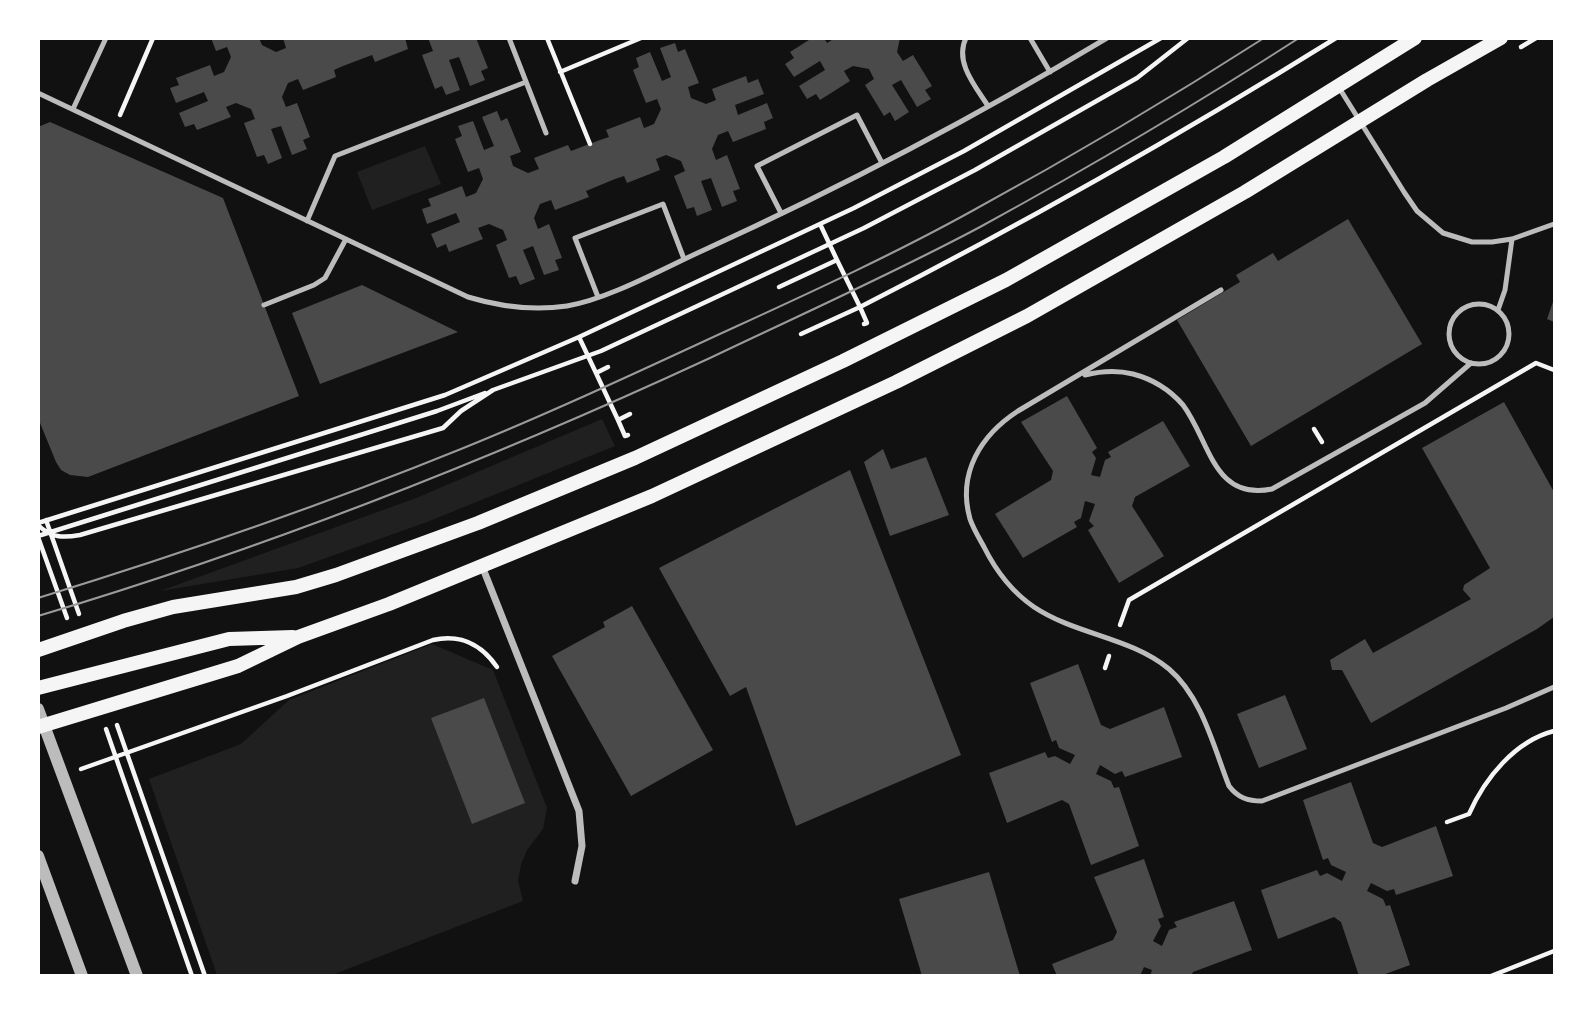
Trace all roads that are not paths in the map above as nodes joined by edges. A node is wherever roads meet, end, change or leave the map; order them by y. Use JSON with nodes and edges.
{"nodes":[{"id":1,"x":107,"y":38,"type":"edge"},
{"id":2,"x":509,"y":38,"type":"edge"},
{"id":3,"x":966,"y":38,"type":"edge"},
{"id":4,"x":1030,"y":38,"type":"edge"},
{"id":5,"x":1107,"y":38,"type":"edge"},
{"id":6,"x":1415,"y":38,"type":"edge"},
{"id":7,"x":1501,"y":38,"type":"edge"},
{"id":8,"x":1050,"y":72,"type":"junction"},
{"id":9,"x":526,"y":82,"type":"junction"},
{"id":10,"x":1338,"y":86,"type":"junction"},
{"id":11,"x":38,"y":93,"type":"edge"},
{"id":12,"x":988,"y":106,"type":"junction"},
{"id":13,"x":73,"y":109,"type":"junction"},
{"id":14,"x":1360,"y":121,"type":"junction"},
{"id":15,"x":546,"y":133,"type":"dead end"},
{"id":16,"x":882,"y":163,"type":"junction"},
{"id":17,"x":781,"y":213,"type":"junction"},
{"id":18,"x":307,"y":220,"type":"junction"},
{"id":19,"x":1555,"y":225,"type":"edge"},
{"id":20,"x":346,"y":239,"type":"junction"},
{"id":21,"x":1512,"y":239,"type":"junction"},
{"id":22,"x":684,"y":258,"type":"junction"},
{"id":23,"x":1221,"y":290,"type":"dead end"},
{"id":24,"x":598,"y":297,"type":"junction"},
{"id":25,"x":264,"y":305,"type":"dead end"},
{"id":26,"x":1498,"y":310,"type":"junction"},
{"id":27,"x":1471,"y":363,"type":"junction"},
{"id":28,"x":1072,"y":380,"type":"junction"},
{"id":29,"x":482,"y":566,"type":"junction"},
{"id":30,"x":298,"y":637,"type":"junction"},
{"id":31,"x":38,"y":650,"type":"edge"},
{"id":32,"x":1555,"y":687,"type":"edge"},
{"id":33,"x":38,"y":688,"type":"edge"},
{"id":34,"x":38,"y":709,"type":"edge"},
{"id":35,"x":42,"y":727,"type":"edge"},
{"id":36,"x":38,"y":856,"type":"edge"},
{"id":37,"x":575,"y":881,"type":"dead end"},
{"id":38,"x":82,"y":975,"type":"edge"},
{"id":39,"x":137,"y":975,"type":"edge"}],
"edges":[{"from":1,"to":13,"type":"lane"},
{"from":2,"to":9,"type":"lane"},
{"from":3,"to":12,"type":"lane"},
{"from":4,"to":8,"type":"lane"},
{"from":5,"to":8,"type":"lane"},
{"from":6,"to":10,"type":"main road"},
{"from":7,"to":14,"type":"main road"},
{"from":8,"to":12,"type":"lane"},
{"from":9,"to":15,"type":"lane"},
{"from":9,"to":18,"type":"lane"},
{"from":10,"to":14,"type":"lane"},
{"from":10,"to":31,"type":"main road"},
{"from":11,"to":13,"type":"lane"},
{"from":12,"to":16,"type":"lane"},
{"from":13,"to":18,"type":"lane"},
{"from":14,"to":21,"type":"lane"},
{"from":14,"to":29,"type":"main road"},
{"from":16,"to":17,"type":"lane"},
{"from":16,"to":17,"type":"lane"},
{"from":17,"to":22,"type":"lane"},
{"from":18,"to":20,"type":"lane"},
{"from":19,"to":21,"type":"lane"},
{"from":20,"to":24,"type":"lane"},
{"from":20,"to":25,"type":"lane"},
{"from":21,"to":26,"type":"lane"},
{"from":22,"to":24,"type":"lane"},
{"from":22,"to":24,"type":"lane"},
{"from":23,"to":28,"type":"lane"},
{"from":26,"to":27,"type":"lane"},
{"from":26,"to":27,"type":"lane"},
{"from":27,"to":28,"type":"lane"},
{"from":28,"to":32,"type":"lane"},
{"from":29,"to":30,"type":"main road"},
{"from":29,"to":37,"type":"street"},
{"from":30,"to":33,"type":"main road"},
{"from":30,"to":35,"type":"main road"},
{"from":34,"to":35,"type":"street"},
{"from":35,"to":39,"type":"street"},
{"from":36,"to":38,"type":"street"}]}
